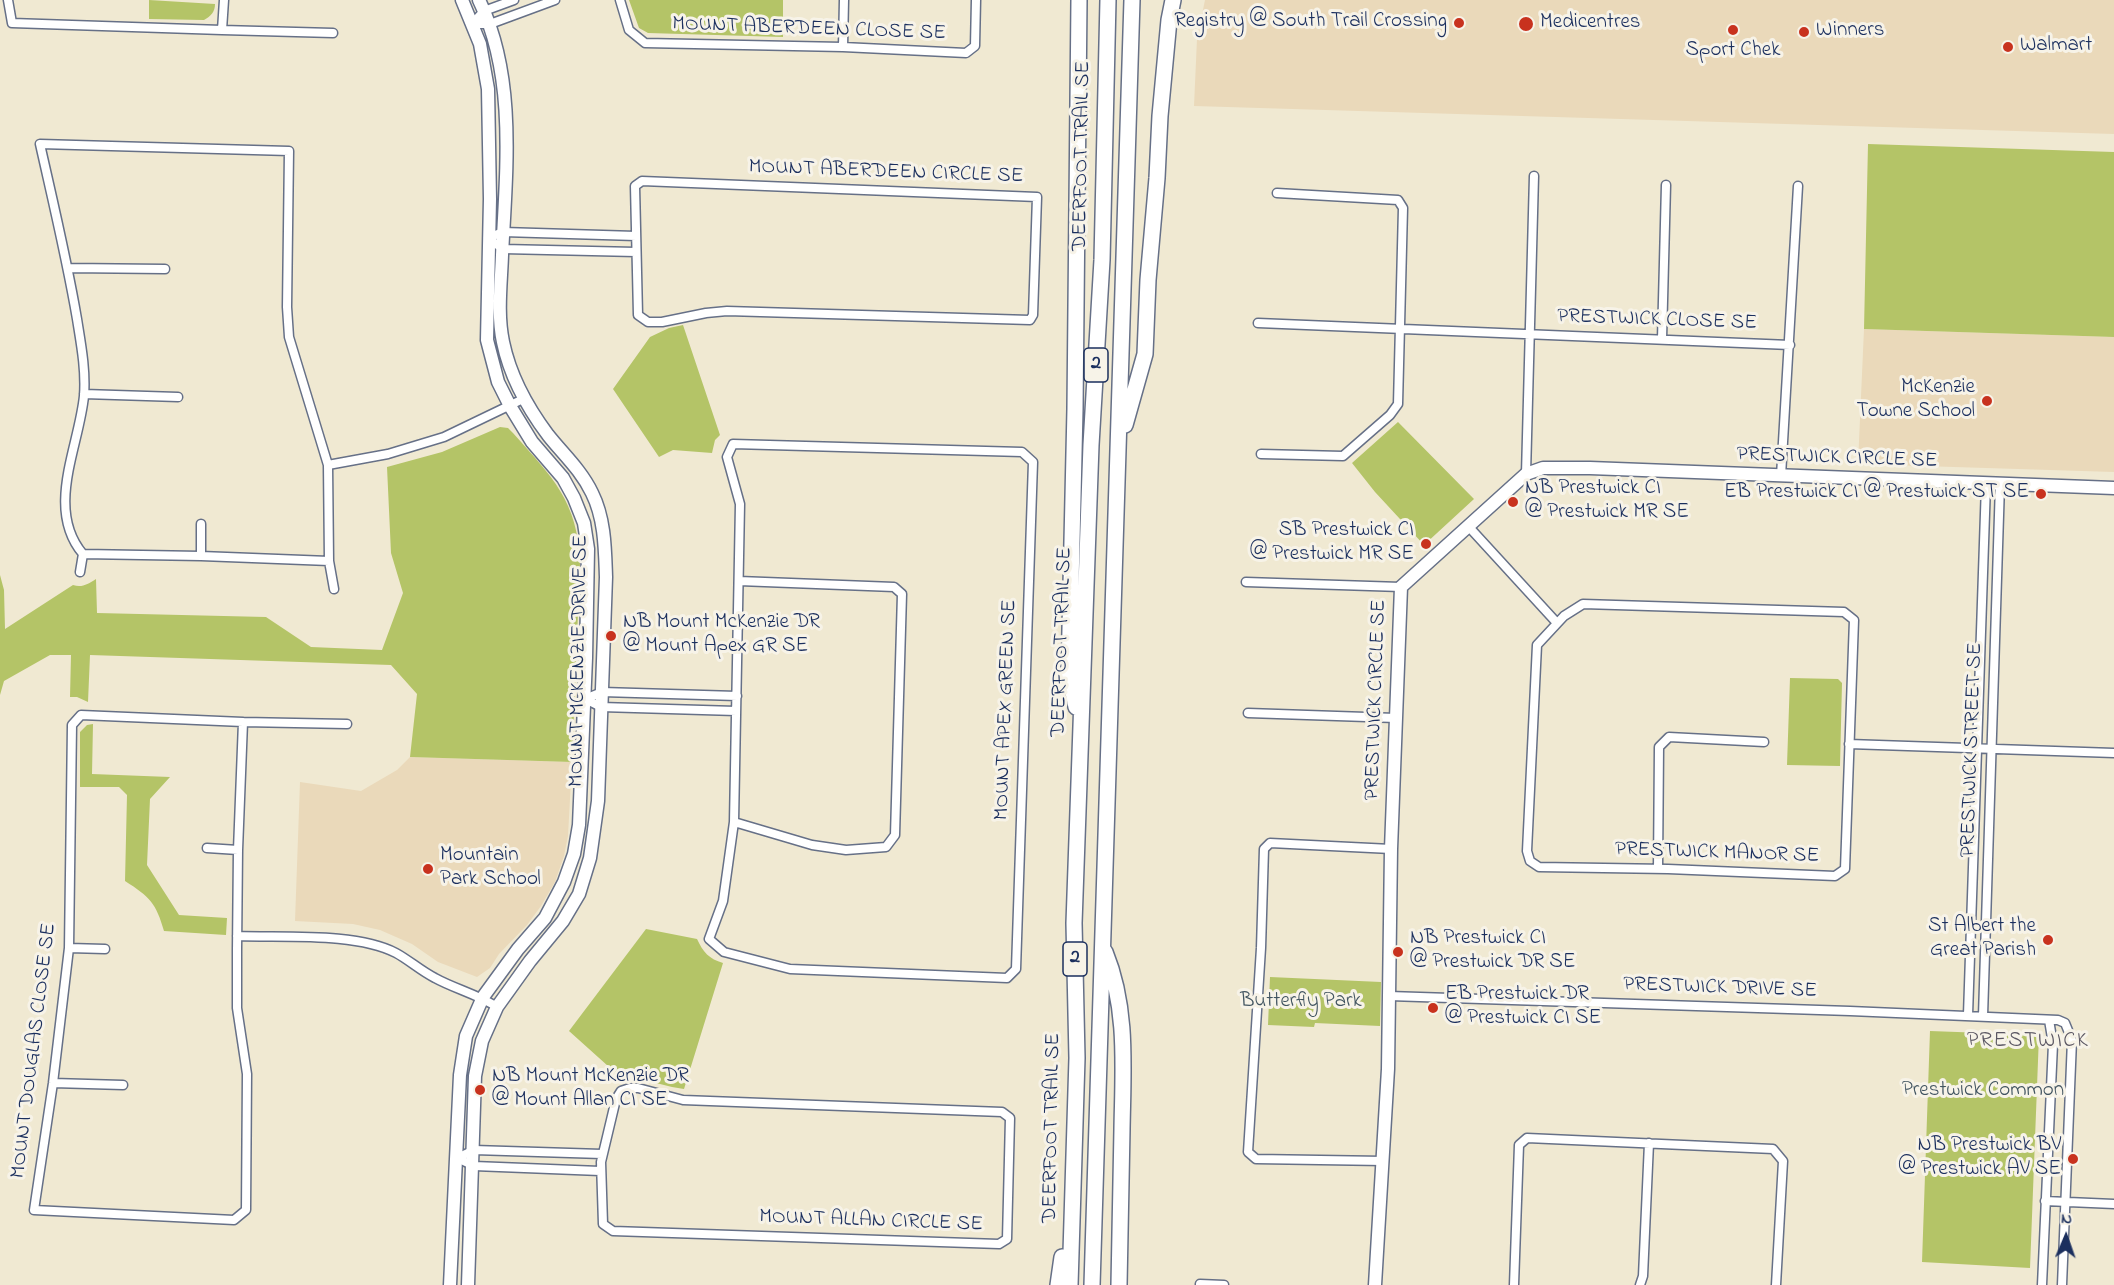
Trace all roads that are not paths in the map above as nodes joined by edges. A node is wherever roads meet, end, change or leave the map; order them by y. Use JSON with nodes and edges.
{"nodes":[{"id":1,"x":9,"y":0,"type":"edge"},
{"id":2,"x":224,"y":0,"type":"edge"},
{"id":3,"x":462,"y":0,"type":"edge"},
{"id":4,"x":514,"y":0,"type":"edge"},
{"id":5,"x":555,"y":0,"type":"edge"},
{"id":6,"x":620,"y":0,"type":"edge"},
{"id":7,"x":844,"y":0,"type":"edge"},
{"id":8,"x":976,"y":0,"type":"edge"},
{"id":9,"x":1079,"y":0,"type":"edge"},
{"id":10,"x":1108,"y":0,"type":"edge"},
{"id":11,"x":1132,"y":0,"type":"edge"},
{"id":12,"x":1173,"y":0,"type":"edge"},
{"id":13,"x":481,"y":6,"type":"edge"},
{"id":14,"x":472,"y":24,"type":"junction"},
{"id":15,"x":490,"y":24,"type":"junction"},
{"id":16,"x":222,"y":30,"type":"junction"},
{"id":17,"x":333,"y":33,"type":"dead end"},
{"id":18,"x":843,"y":47,"type":"junction"},
{"id":19,"x":1534,"y":176,"type":"dead end"},
{"id":20,"x":1666,"y":185,"type":"dead end"},
{"id":21,"x":1798,"y":186,"type":"dead end"},
{"id":22,"x":1277,"y":194,"type":"dead end"},
{"id":23,"x":503,"y":232,"type":"junction"},
{"id":24,"x":636,"y":236,"type":"junction"},
{"id":25,"x":488,"y":238,"type":"junction"},
{"id":26,"x":502,"y":249,"type":"junction"},
{"id":27,"x":636,"y":252,"type":"junction"},
{"id":28,"x":68,"y":268,"type":"junction"},
{"id":29,"x":165,"y":269,"type":"dead end"},
{"id":30,"x":1258,"y":323,"type":"dead end"},
{"id":31,"x":1400,"y":327,"type":"junction"},
{"id":32,"x":1531,"y":334,"type":"junction"},
{"id":33,"x":1662,"y":339,"type":"junction"},
{"id":34,"x":1790,"y":345,"type":"junction"},
{"id":35,"x":84,"y":394,"type":"junction"},
{"id":36,"x":178,"y":397,"type":"dead end"},
{"id":37,"x":524,"y":399,"type":"junction"},
{"id":38,"x":510,"y":406,"type":"junction"},
{"id":39,"x":1118,"y":448,"type":"junction"},
{"id":40,"x":1261,"y":454,"type":"dead end"},
{"id":41,"x":328,"y":465,"type":"junction"},
{"id":42,"x":1526,"y":474,"type":"junction"},
{"id":43,"x":1781,"y":476,"type":"junction"},
{"id":44,"x":1986,"y":484,"type":"junction"},
{"id":45,"x":2000,"y":484,"type":"junction"},
{"id":46,"x":2114,"y":488,"type":"edge"},
{"id":47,"x":201,"y":524,"type":"dead end"},
{"id":48,"x":1469,"y":527,"type":"junction"},
{"id":49,"x":83,"y":554,"type":"junction"},
{"id":50,"x":201,"y":556,"type":"junction"},
{"id":51,"x":329,"y":561,"type":"junction"},
{"id":52,"x":80,"y":572,"type":"dead end"},
{"id":53,"x":739,"y":581,"type":"junction"},
{"id":54,"x":1246,"y":582,"type":"dead end"},
{"id":55,"x":1401,"y":587,"type":"junction"},
{"id":56,"x":334,"y":589,"type":"dead end"},
{"id":57,"x":1557,"y":623,"type":"junction"},
{"id":58,"x":602,"y":692,"type":"junction"},
{"id":59,"x":737,"y":696,"type":"junction"},
{"id":60,"x":585,"y":699,"type":"junction"},
{"id":61,"x":601,"y":707,"type":"junction"},
{"id":62,"x":736,"y":711,"type":"junction"},
{"id":63,"x":1248,"y":713,"type":"dead end"},
{"id":64,"x":1396,"y":718,"type":"junction"},
{"id":65,"x":243,"y":722,"type":"junction"},
{"id":66,"x":347,"y":724,"type":"dead end"},
{"id":67,"x":1080,"y":730,"type":"junction"},
{"id":68,"x":1764,"y":742,"type":"dead end"},
{"id":69,"x":1849,"y":744,"type":"junction"},
{"id":70,"x":1977,"y":749,"type":"junction"},
{"id":71,"x":1992,"y":749,"type":"junction"},
{"id":72,"x":2114,"y":753,"type":"edge"},
{"id":73,"x":734,"y":822,"type":"junction"},
{"id":74,"x":207,"y":848,"type":"dead end"},
{"id":75,"x":1391,"y":849,"type":"junction"},
{"id":76,"x":238,"y":850,"type":"junction"},
{"id":77,"x":1658,"y":869,"type":"junction"},
{"id":78,"x":237,"y":936,"type":"junction"},
{"id":79,"x":69,"y":948,"type":"junction"},
{"id":80,"x":1103,"y":948,"type":"junction"},
{"id":81,"x":105,"y":949,"type":"dead end"},
{"id":82,"x":1389,"y":996,"type":"junction"},
{"id":83,"x":483,"y":997,"type":"junction"},
{"id":84,"x":497,"y":1007,"type":"junction"},
{"id":85,"x":1968,"y":1015,"type":"junction"},
{"id":86,"x":1983,"y":1016,"type":"junction"},
{"id":87,"x":2049,"y":1020,"type":"junction"},
{"id":88,"x":53,"y":1083,"type":"junction"},
{"id":89,"x":123,"y":1085,"type":"dead end"},
{"id":90,"x":1649,"y":1143,"type":"junction"},
{"id":91,"x":474,"y":1150,"type":"junction"},
{"id":92,"x":602,"y":1154,"type":"junction"},
{"id":93,"x":457,"y":1158,"type":"junction"},
{"id":94,"x":1384,"y":1161,"type":"junction"},
{"id":95,"x":474,"y":1166,"type":"junction"},
{"id":96,"x":600,"y":1171,"type":"junction"},
{"id":97,"x":1073,"y":1189,"type":"junction"},
{"id":98,"x":2045,"y":1201,"type":"junction"},
{"id":99,"x":2066,"y":1202,"type":"junction"},
{"id":100,"x":2114,"y":1204,"type":"edge"},
{"id":101,"x":1200,"y":1284,"type":"edge"},
{"id":102,"x":450,"y":1285,"type":"edge"},
{"id":103,"x":468,"y":1285,"type":"edge"},
{"id":104,"x":1058,"y":1285,"type":"edge"},
{"id":105,"x":1070,"y":1285,"type":"edge"},
{"id":106,"x":1092,"y":1285,"type":"edge"},
{"id":107,"x":1119,"y":1285,"type":"edge"},
{"id":108,"x":1224,"y":1285,"type":"edge"},
{"id":109,"x":1375,"y":1285,"type":"edge"},
{"id":110,"x":1514,"y":1285,"type":"edge"},
{"id":111,"x":1640,"y":1285,"type":"edge"},
{"id":112,"x":1776,"y":1285,"type":"edge"},
{"id":113,"x":2042,"y":1285,"type":"edge"},
{"id":114,"x":2062,"y":1285,"type":"edge"}],
"edges":[{"from":1,"to":16,"type":"street"},
{"from":2,"to":16,"type":"street"},
{"from":3,"to":14,"type":"street","name":"MOUNT MCKENZIE DRIVE SE"},
{"from":4,"to":13,"type":"street"},
{"from":5,"to":15,"type":"street"},
{"from":6,"to":18,"type":"street","name":"MOUNT ABERDEEN CLOSE SE"},
{"from":7,"to":18,"type":"street"},
{"from":8,"to":18,"type":"street","name":"MOUNT ABERDEEN CLOSE SE"},
{"from":9,"to":67,"type":"highway"},
{"from":10,"to":67,"type":"highway","name":"DEERFOOT TRAIL SE","number":"2"},
{"from":11,"to":39,"type":"highway","name":"DEERFOOT TRAIL SE","number":"2"},
{"from":12,"to":39,"type":"highway"},
{"from":13,"to":14,"type":"street"},
{"from":13,"to":15,"type":"street","name":"MOUNT MCKENZIE DRIVE SE"},
{"from":14,"to":15,"type":"street"},
{"from":14,"to":25,"type":"street","name":"MOUNT MCKENZIE DRIVE SE"},
{"from":15,"to":23,"type":"street","name":"MOUNT MCKENZIE DRIVE SE"},
{"from":16,"to":17,"type":"street"},
{"from":19,"to":32,"type":"street"},
{"from":20,"to":33,"type":"street"},
{"from":21,"to":34,"type":"street"},
{"from":22,"to":31,"type":"street"},
{"from":23,"to":24,"type":"street"},
{"from":23,"to":25,"type":"street"},
{"from":23,"to":26,"type":"street","name":"MOUNT MCKENZIE DRIVE SE"},
{"from":24,"to":27,"type":"street","name":"MOUNT ABERDEEN CIRCLE SE"},
{"from":24,"to":27,"type":"street","name":"MOUNT ABERDEEN CIRCLE SE"},
{"from":25,"to":26,"type":"street"},
{"from":25,"to":38,"type":"street","name":"MOUNT MCKENZIE DRIVE SE"},
{"from":26,"to":27,"type":"street"},
{"from":26,"to":37,"type":"street","name":"MOUNT MCKENZIE DRIVE SE"},
{"from":28,"to":29,"type":"street"},
{"from":28,"to":35,"type":"street"},
{"from":28,"to":41,"type":"street"},
{"from":30,"to":31,"type":"street"},
{"from":31,"to":32,"type":"street"},
{"from":31,"to":40,"type":"street"},
{"from":32,"to":33,"type":"street","name":"PRESTWICK CLOSE SE"},
{"from":32,"to":42,"type":"street","name":"PRESTWICK CLOSE SE"},
{"from":33,"to":34,"type":"street","name":"PRESTWICK CLOSE SE"},
{"from":34,"to":43,"type":"street"},
{"from":35,"to":36,"type":"street"},
{"from":35,"to":49,"type":"street"},
{"from":37,"to":38,"type":"street"},
{"from":37,"to":58,"type":"street","name":"MOUNT MCKENZIE DRIVE SE"},
{"from":38,"to":41,"type":"street"},
{"from":38,"to":60,"type":"street","name":"MOUNT MCKENZIE DRIVE SE"},
{"from":39,"to":80,"type":"highway","name":"DEERFOOT TRAIL SE","number":"2"},
{"from":41,"to":51,"type":"street"},
{"from":42,"to":43,"type":"street","name":"PRESTWICK CIRCLE SE"},
{"from":42,"to":48,"type":"street","name":"PRESTWICK CIRCLE SE"},
{"from":43,"to":44,"type":"street","name":"PRESTWICK CIRCLE SE"},
{"from":44,"to":45,"type":"street","name":"PRESTWICK CIRCLE SE"},
{"from":44,"to":70,"type":"street","name":"PRESTWICK STREET SE"},
{"from":45,"to":46,"type":"street","name":"PRESTWICK CIRCLE SE"},
{"from":45,"to":71,"type":"street","name":"PRESTWICK STREET SE"},
{"from":47,"to":50,"type":"street"},
{"from":48,"to":55,"type":"street","name":"PRESTWICK CIRCLE SE"},
{"from":48,"to":57,"type":"street"},
{"from":49,"to":50,"type":"street"},
{"from":49,"to":52,"type":"street"},
{"from":50,"to":51,"type":"street"},
{"from":51,"to":56,"type":"street"},
{"from":53,"to":59,"type":"street","name":"MOUNT APEX GREEN SE"},
{"from":53,"to":73,"type":"street"},
{"from":53,"to":73,"type":"street","name":"MOUNT APEX GREEN SE"},
{"from":54,"to":55,"type":"street"},
{"from":55,"to":64,"type":"street","name":"PRESTWICK CIRCLE SE"},
{"from":57,"to":69,"type":"street","name":"PRESTWICK MANOR SE"},
{"from":57,"to":77,"type":"street","name":"PRESTWICK MANOR SE"},
{"from":58,"to":59,"type":"street"},
{"from":58,"to":60,"type":"street"},
{"from":58,"to":61,"type":"street","name":"MOUNT MCKENZIE DRIVE SE"},
{"from":59,"to":62,"type":"street","name":"MOUNT APEX GREEN SE"},
{"from":60,"to":61,"type":"street"},
{"from":60,"to":83,"type":"street","name":"MOUNT MCKENZIE DRIVE SE"},
{"from":61,"to":62,"type":"street"},
{"from":61,"to":84,"type":"street","name":"MOUNT MCKENZIE DRIVE SE"},
{"from":62,"to":73,"type":"street","name":"MOUNT APEX GREEN SE"},
{"from":63,"to":64,"type":"street"},
{"from":64,"to":75,"type":"street","name":"PRESTWICK CIRCLE SE"},
{"from":65,"to":66,"type":"street"},
{"from":65,"to":76,"type":"street","name":"MOUNT DOUGLAS CLOSE SE"},
{"from":65,"to":79,"type":"street","name":"MOUNT DOUGLAS CLOSE SE"},
{"from":67,"to":97,"type":"highway","name":"DEERFOOT TRAIL SE","number":"2"},
{"from":68,"to":77,"type":"street"},
{"from":69,"to":70,"type":"street"},
{"from":69,"to":77,"type":"street","name":"PRESTWICK MANOR SE"},
{"from":70,"to":71,"type":"street"},
{"from":70,"to":85,"type":"street","name":"PRESTWICK STREET SE"},
{"from":71,"to":72,"type":"street"},
{"from":71,"to":86,"type":"street","name":"PRESTWICK STREET SE"},
{"from":74,"to":76,"type":"street"},
{"from":75,"to":82,"type":"street","name":"PRESTWICK CIRCLE SE"},
{"from":75,"to":94,"type":"street"},
{"from":76,"to":78,"type":"street","name":"MOUNT DOUGLAS CLOSE SE"},
{"from":78,"to":83,"type":"street"},
{"from":78,"to":88,"type":"street","name":"MOUNT DOUGLAS CLOSE SE"},
{"from":79,"to":81,"type":"street"},
{"from":79,"to":88,"type":"street","name":"MOUNT DOUGLAS CLOSE SE"},
{"from":80,"to":106,"type":"highway","name":"DEERFOOT TRAIL SE","number":"2"},
{"from":80,"to":107,"type":"highway"},
{"from":82,"to":85,"type":"street","name":"PRESTWICK DRIVE SE"},
{"from":82,"to":94,"type":"street","name":"PRESTWICK CIRCLE SE"},
{"from":83,"to":84,"type":"street"},
{"from":83,"to":93,"type":"street","name":"MOUNT MCKENZIE DRIVE SE"},
{"from":84,"to":91,"type":"street","name":"MOUNT MCKENZIE DRIVE SE"},
{"from":85,"to":86,"type":"street","name":"PRESTWICK DRIVE SE"},
{"from":86,"to":87,"type":"street","name":"PRESTWICK DRIVE SE"},
{"from":87,"to":98,"type":"street"},
{"from":87,"to":99,"type":"street"},
{"from":88,"to":89,"type":"street"},
{"from":90,"to":110,"type":"street"},
{"from":90,"to":111,"type":"street"},
{"from":90,"to":112,"type":"street"},
{"from":91,"to":92,"type":"street"},
{"from":91,"to":93,"type":"street"},
{"from":91,"to":95,"type":"street","name":"MOUNT MCKENZIE DRIVE SE"},
{"from":92,"to":96,"type":"street","name":"MOUNT ALLAN CIRCLE SE"},
{"from":92,"to":96,"type":"street","name":"MOUNT ALLAN CIRCLE SE"},
{"from":93,"to":95,"type":"street"},
{"from":93,"to":102,"type":"street","name":"MOUNT MCKENZIE DRIVE SE"},
{"from":94,"to":109,"type":"street","name":"PRESTWICK CIRCLE SE"},
{"from":95,"to":96,"type":"street"},
{"from":95,"to":103,"type":"street","name":"MOUNT MCKENZIE DRIVE SE"},
{"from":97,"to":104,"type":"highway"},
{"from":97,"to":105,"type":"highway","name":"DEERFOOT TRAIL SE","number":"2"},
{"from":98,"to":99,"type":"street"},
{"from":98,"to":113,"type":"street"},
{"from":99,"to":100,"type":"street"},
{"from":99,"to":114,"type":"street"},
{"from":101,"to":108,"type":"street"}]}
